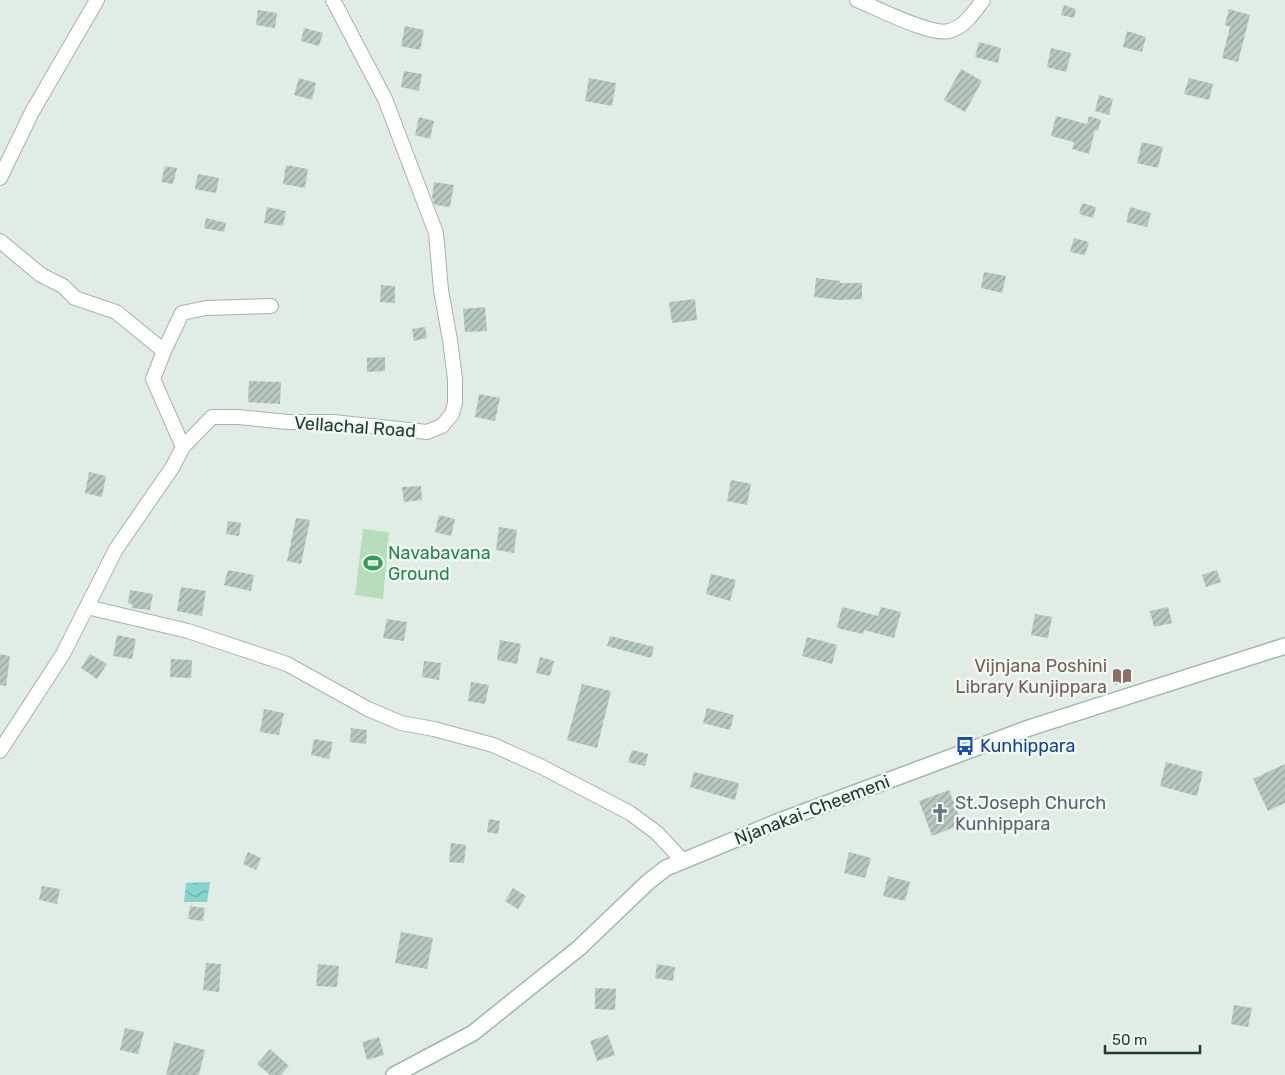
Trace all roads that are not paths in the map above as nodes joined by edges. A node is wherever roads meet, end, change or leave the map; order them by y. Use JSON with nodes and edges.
{"nodes":[{"id":1,"x":97,"y":0,"type":"edge"},
{"id":2,"x":333,"y":0,"type":"edge"},
{"id":3,"x":857,"y":0,"type":"edge"},
{"id":4,"x":983,"y":0,"type":"edge"},
{"id":5,"x":0,"y":178,"type":"edge"},
{"id":6,"x":0,"y":241,"type":"edge"},
{"id":7,"x":270,"y":306,"type":"dead end"},
{"id":8,"x":164,"y":351,"type":"junction"},
{"id":9,"x":183,"y":447,"type":"junction"},
{"id":10,"x":87,"y":607,"type":"junction"},
{"id":11,"x":1285,"y":646,"type":"edge"},
{"id":12,"x":0,"y":751,"type":"edge"},
{"id":13,"x":683,"y":861,"type":"junction"},
{"id":14,"x":394,"y":1075,"type":"edge"}],
"edges":[{"from":1,"to":5,"type":"street"},
{"from":2,"to":9,"type":"street","name":"Vellachal Road"},
{"from":3,"to":4,"type":"street"},
{"from":6,"to":8,"type":"street"},
{"from":7,"to":8,"type":"street"},
{"from":8,"to":9,"type":"street"},
{"from":9,"to":10,"type":"street","name":"Vellachal Road"},
{"from":10,"to":12,"type":"street","name":"Vellachal Road"},
{"from":10,"to":13,"type":"street"},
{"from":11,"to":13,"type":"main road","name":"Njanakai-Cheemeni"},
{"from":13,"to":14,"type":"main road","name":"Njanakai-Cheemeni"}]}
